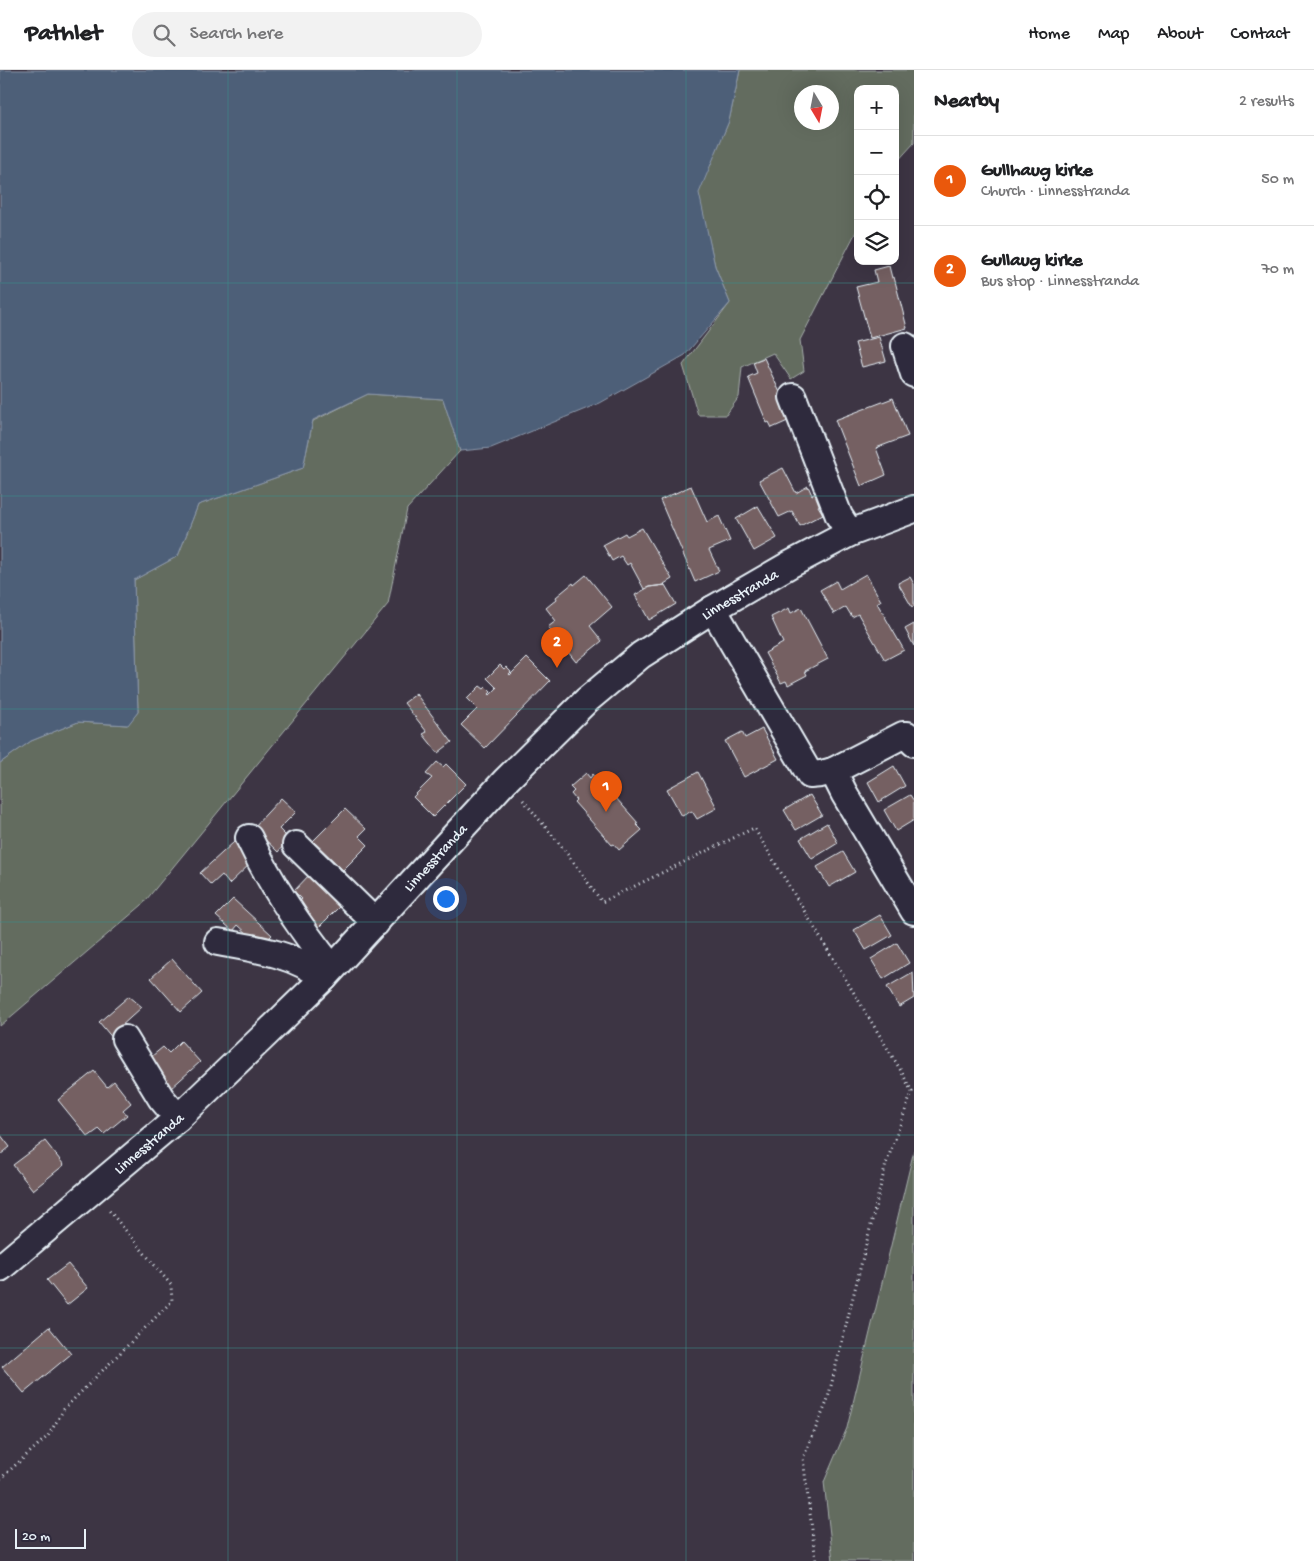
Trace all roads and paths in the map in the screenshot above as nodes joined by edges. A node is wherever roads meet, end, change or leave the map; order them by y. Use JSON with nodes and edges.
{"nodes":[{"id":1,"x":905,"y":346,"type":"dead end"},
{"id":2,"x":914,"y":374,"type":"edge"},
{"id":3,"x":793,"y":397,"type":"dead end"},
{"id":4,"x":914,"y":509,"type":"edge"},
{"id":5,"x":850,"y":533,"type":"junction"},
{"id":6,"x":712,"y":608,"type":"junction"},
{"id":7,"x":914,"y":743,"type":"edge"},
{"id":8,"x":833,"y":771,"type":"junction"},
{"id":9,"x":505,"y":781,"type":"junction"},
{"id":10,"x":249,"y":838,"type":"dead end"},
{"id":11,"x":296,"y":845,"type":"dead end"},
{"id":12,"x":914,"y":911,"type":"edge"},
{"id":13,"x":376,"y":923,"type":"junction"},
{"id":14,"x":218,"y":942,"type":"dead end"},
{"id":15,"x":328,"y":973,"type":"junction"},
{"id":16,"x":125,"y":1039,"type":"dead end"},
{"id":17,"x":178,"y":1118,"type":"junction"},
{"id":18,"x":92,"y":1190,"type":"junction"},
{"id":19,"x":0,"y":1268,"type":"edge"},
{"id":20,"x":0,"y":1479,"type":"edge"},
{"id":21,"x":816,"y":1561,"type":"edge"}],
"edges":[{"from":1,"to":2,"type":"street"},
{"from":3,"to":5,"type":"street"},
{"from":4,"to":5,"type":"street","name":"Linnesstranda"},
{"from":5,"to":6,"type":"street","name":"Linnesstranda"},
{"from":6,"to":8,"type":"street"},
{"from":6,"to":9,"type":"street","name":"Linnesstranda"},
{"from":7,"to":8,"type":"street"},
{"from":8,"to":12,"type":"street"},
{"from":9,"to":13,"type":"street","name":"Linnesstranda"},
{"from":9,"to":21,"type":"path"},
{"from":10,"to":15,"type":"street"},
{"from":11,"to":13,"type":"street"},
{"from":13,"to":15,"type":"street","name":"Linnesstranda"},
{"from":14,"to":15,"type":"street"},
{"from":15,"to":17,"type":"street","name":"Linnesstranda"},
{"from":16,"to":17,"type":"street"},
{"from":17,"to":18,"type":"street","name":"Linnesstranda"},
{"from":18,"to":19,"type":"street","name":"Linnesstranda"},
{"from":18,"to":20,"type":"path"}]}
